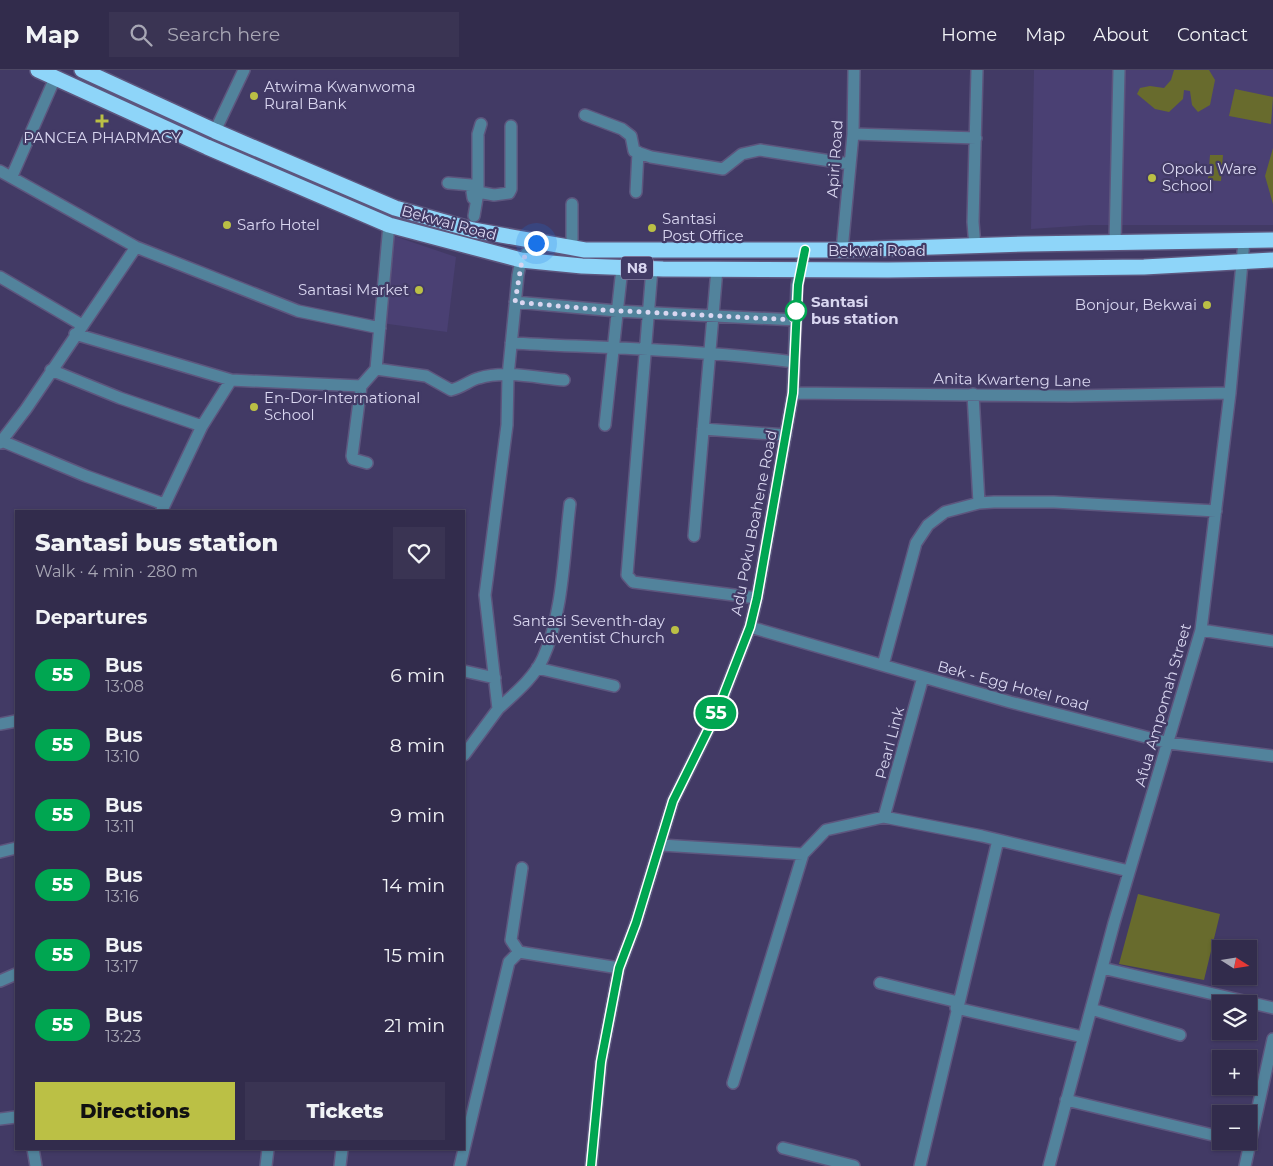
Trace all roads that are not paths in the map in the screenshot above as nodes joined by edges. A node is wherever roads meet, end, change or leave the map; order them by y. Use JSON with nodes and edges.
{"nodes":[{"id":1,"x":38,"y":70,"type":"edge"},
{"id":2,"x":82,"y":70,"type":"edge"},
{"id":3,"x":244,"y":70,"type":"edge"},
{"id":4,"x":854,"y":70,"type":"edge"},
{"id":5,"x":977,"y":70,"type":"edge"},
{"id":6,"x":1119,"y":70,"type":"edge"},
{"id":7,"x":55,"y":78,"type":"junction"},
{"id":8,"x":585,"y":115,"type":"dead end"},
{"id":9,"x":481,"y":124,"type":"dead end"},
{"id":10,"x":511,"y":126,"type":"dead end"},
{"id":11,"x":215,"y":131,"type":"junction"},
{"id":12,"x":853,"y":134,"type":"junction"},
{"id":13,"x":976,"y":138,"type":"junction"},
{"id":14,"x":638,"y":152,"type":"junction"},
{"id":15,"x":850,"y":164,"type":"junction"},
{"id":16,"x":0,"y":171,"type":"edge"},
{"id":17,"x":12,"y":176,"type":"junction"},
{"id":18,"x":448,"y":183,"type":"dead end"},
{"id":19,"x":478,"y":192,"type":"junction"},
{"id":20,"x":636,"y":192,"type":"dead end"},
{"id":21,"x":572,"y":204,"type":"dead end"},
{"id":22,"x":474,"y":223,"type":"junction"},
{"id":23,"x":389,"y":225,"type":"junction"},
{"id":24,"x":1273,"y":240,"type":"edge"},
{"id":25,"x":1244,"y":241,"type":"junction"},
{"id":26,"x":536,"y":243,"type":"junction"},
{"id":27,"x":1115,"y":243,"type":"junction"},
{"id":28,"x":1027,"y":244,"type":"junction"},
{"id":29,"x":136,"y":247,"type":"junction"},
{"id":30,"x":975,"y":247,"type":"junction"},
{"id":31,"x":572,"y":248,"type":"junction"},
{"id":32,"x":805,"y":250,"type":"junction"},
{"id":33,"x":842,"y":250,"type":"junction"},
{"id":34,"x":522,"y":260,"type":"junction"},
{"id":35,"x":1273,"y":260,"type":"edge"},
{"id":36,"x":1242,"y":261,"type":"junction"},
{"id":37,"x":622,"y":268,"type":"junction"},
{"id":38,"x":1026,"y":268,"type":"junction"},
{"id":39,"x":652,"y":269,"type":"junction"},
{"id":40,"x":717,"y":269,"type":"junction"},
{"id":41,"x":800,"y":269,"type":"junction"},
{"id":42,"x":0,"y":277,"type":"edge"},
{"id":43,"x":515,"y":302,"type":"junction"},
{"id":44,"x":617,"y":311,"type":"junction"},
{"id":45,"x":649,"y":312,"type":"junction"},
{"id":46,"x":714,"y":315,"type":"junction"},
{"id":47,"x":796,"y":320,"type":"junction"},
{"id":48,"x":380,"y":328,"type":"junction"},
{"id":49,"x":79,"y":329,"type":"junction"},
{"id":50,"x":511,"y":343,"type":"junction"},
{"id":51,"x":614,"y":347,"type":"junction"},
{"id":52,"x":645,"y":350,"type":"junction"},
{"id":53,"x":710,"y":354,"type":"junction"},
{"id":54,"x":794,"y":362,"type":"junction"},
{"id":55,"x":376,"y":369,"type":"junction"},
{"id":56,"x":51,"y":370,"type":"junction"},
{"id":57,"x":508,"y":376,"type":"junction"},
{"id":58,"x":231,"y":380,"type":"junction"},
{"id":59,"x":564,"y":380,"type":"dead end"},
{"id":60,"x":361,"y":386,"type":"junction"},
{"id":61,"x":793,"y":393,"type":"junction"},
{"id":62,"x":1230,"y":393,"type":"junction"},
{"id":63,"x":973,"y":394,"type":"junction"},
{"id":64,"x":202,"y":426,"type":"junction"},
{"id":65,"x":605,"y":426,"type":"dead end"},
{"id":66,"x":703,"y":429,"type":"junction"},
{"id":67,"x":786,"y":435,"type":"junction"},
{"id":68,"x":1,"y":442,"type":"edge"},
{"id":69,"x":367,"y":462,"type":"dead end"},
{"id":70,"x":979,"y":503,"type":"junction"},
{"id":71,"x":570,"y":504,"type":"dead end"},
{"id":72,"x":162,"y":508,"type":"edge"},
{"id":73,"x":1216,"y":511,"type":"junction"},
{"id":74,"x":694,"y":536,"type":"dead end"},
{"id":75,"x":757,"y":598,"type":"junction"},
{"id":76,"x":750,"y":627,"type":"junction"},
{"id":77,"x":1201,"y":630,"type":"junction"},
{"id":78,"x":1273,"y":641,"type":"edge"},
{"id":79,"x":883,"y":665,"type":"junction"},
{"id":80,"x":537,"y":668,"type":"junction"},
{"id":81,"x":465,"y":671,"type":"edge"},
{"id":82,"x":923,"y":677,"type":"junction"},
{"id":83,"x":495,"y":678,"type":"junction"},
{"id":84,"x":614,"y":686,"type":"dead end"},
{"id":85,"x":498,"y":709,"type":"junction"},
{"id":86,"x":15,"y":721,"type":"edge"},
{"id":87,"x":0,"y":724,"type":"edge"},
{"id":88,"x":1169,"y":742,"type":"junction"},
{"id":89,"x":465,"y":754,"type":"edge"},
{"id":90,"x":1273,"y":756,"type":"edge"},
{"id":91,"x":884,"y":817,"type":"junction"},
{"id":92,"x":998,"y":840,"type":"junction"},
{"id":93,"x":661,"y":845,"type":"junction"},
{"id":94,"x":15,"y":848,"type":"edge"},
{"id":95,"x":0,"y":852,"type":"edge"},
{"id":96,"x":803,"y":854,"type":"junction"},
{"id":97,"x":522,"y":868,"type":"dead end"},
{"id":98,"x":1129,"y":871,"type":"junction"},
{"id":99,"x":519,"y":952,"type":"junction"},
{"id":100,"x":619,"y":968,"type":"junction"},
{"id":101,"x":1102,"y":968,"type":"junction"},
{"id":102,"x":15,"y":974,"type":"edge"},
{"id":103,"x":0,"y":981,"type":"edge"},
{"id":104,"x":880,"y":983,"type":"dead end"},
{"id":105,"x":957,"y":1005,"type":"junction"},
{"id":106,"x":1273,"y":1008,"type":"edge"},
{"id":107,"x":1091,"y":1009,"type":"junction"},
{"id":108,"x":1180,"y":1035,"type":"dead end"},
{"id":109,"x":1083,"y":1037,"type":"junction"},
{"id":110,"x":1273,"y":1039,"type":"edge"},
{"id":111,"x":733,"y":1083,"type":"dead end"},
{"id":112,"x":1066,"y":1100,"type":"junction"},
{"id":113,"x":1257,"y":1112,"type":"edge"},
{"id":114,"x":15,"y":1117,"type":"edge"},
{"id":115,"x":0,"y":1119,"type":"edge"},
{"id":116,"x":1212,"y":1135,"type":"edge"},
{"id":117,"x":465,"y":1145,"type":"edge"},
{"id":118,"x":783,"y":1148,"type":"dead end"},
{"id":119,"x":33,"y":1150,"type":"edge"},
{"id":120,"x":268,"y":1150,"type":"edge"},
{"id":121,"x":342,"y":1150,"type":"edge"},
{"id":122,"x":464,"y":1150,"type":"edge"},
{"id":123,"x":1249,"y":1150,"type":"edge"},
{"id":124,"x":36,"y":1166,"type":"edge"},
{"id":125,"x":266,"y":1166,"type":"edge"},
{"id":126,"x":340,"y":1166,"type":"edge"},
{"id":127,"x":460,"y":1166,"type":"edge"},
{"id":128,"x":591,"y":1166,"type":"edge"},
{"id":129,"x":854,"y":1166,"type":"edge"},
{"id":130,"x":920,"y":1166,"type":"edge"},
{"id":131,"x":1049,"y":1166,"type":"edge"},
{"id":132,"x":1246,"y":1166,"type":"edge"}],
"edges":[{"from":1,"to":7,"type":"highway","name":"Bekwai Road","number":"N8"},
{"from":2,"to":11,"type":"highway","name":"Bekwai Road","number":"N8"},
{"from":3,"to":11,"type":"street"},
{"from":4,"to":12,"type":"street","name":"Apiri Road"},
{"from":5,"to":13,"type":"street"},
{"from":6,"to":27,"type":"street"},
{"from":7,"to":17,"type":"street"},
{"from":7,"to":23,"type":"highway","name":"Bekwai Road","number":"N8"},
{"from":8,"to":14,"type":"street"},
{"from":9,"to":19,"type":"street"},
{"from":10,"to":19,"type":"street"},
{"from":11,"to":22,"type":"highway","name":"Bekwai Road","number":"N8"},
{"from":12,"to":13,"type":"street"},
{"from":12,"to":15,"type":"street","name":"Apiri Road"},
{"from":13,"to":30,"type":"street"},
{"from":14,"to":15,"type":"street"},
{"from":14,"to":20,"type":"street"},
{"from":15,"to":33,"type":"street","name":"Apiri Road"},
{"from":16,"to":17,"type":"street"},
{"from":17,"to":29,"type":"street"},
{"from":18,"to":22,"type":"street"},
{"from":19,"to":22,"type":"street"},
{"from":21,"to":31,"type":"street"},
{"from":22,"to":26,"type":"highway","name":"Bekwai Road","number":"N8"},
{"from":23,"to":34,"type":"highway","name":"Bekwai Road","number":"N8"},
{"from":23,"to":48,"type":"street"},
{"from":24,"to":25,"type":"highway","name":"Bekwai Road","number":"N8"},
{"from":25,"to":27,"type":"highway","name":"Bekwai Road","number":"N8"},
{"from":25,"to":36,"type":"street","name":"Afua Ampomah Street"},
{"from":26,"to":31,"type":"highway","name":"Bekwai Road","number":"N8"},
{"from":26,"to":34,"type":"street"},
{"from":27,"to":28,"type":"highway","name":"Bekwai Road","number":"N8"},
{"from":28,"to":30,"type":"highway","name":"Bekwai Road","number":"N8"},
{"from":28,"to":38,"type":"highway"},
{"from":29,"to":48,"type":"street"},
{"from":29,"to":49,"type":"street"},
{"from":30,"to":33,"type":"highway","name":"Bekwai Road","number":"N8"},
{"from":31,"to":32,"type":"highway","name":"Bekwai Road","number":"N8"},
{"from":32,"to":33,"type":"highway","name":"Bekwai Road","number":"N8"},
{"from":32,"to":41,"type":"street","name":"Adu Poku Boahene Road"},
{"from":34,"to":37,"type":"highway","name":"Bekwai Road","number":"N8"},
{"from":34,"to":43,"type":"street"},
{"from":35,"to":36,"type":"highway","name":"Bekwai Road","number":"N8"},
{"from":36,"to":38,"type":"highway","name":"Bekwai Road","number":"N8"},
{"from":36,"to":62,"type":"street","name":"Afua Ampomah Street"},
{"from":37,"to":39,"type":"highway","name":"Bekwai Road","number":"N8"},
{"from":37,"to":44,"type":"street"},
{"from":38,"to":41,"type":"highway","name":"Bekwai Road","number":"N8"},
{"from":39,"to":40,"type":"highway","name":"Bekwai Road","number":"N8"},
{"from":39,"to":45,"type":"street"},
{"from":40,"to":41,"type":"highway","name":"Bekwai Road","number":"N8"},
{"from":40,"to":46,"type":"street"},
{"from":41,"to":47,"type":"street","name":"Adu Poku Boahene Road"},
{"from":42,"to":49,"type":"street"},
{"from":43,"to":44,"type":"street"},
{"from":43,"to":50,"type":"street"},
{"from":44,"to":45,"type":"street"},
{"from":44,"to":51,"type":"street"},
{"from":45,"to":46,"type":"street"},
{"from":45,"to":52,"type":"street"},
{"from":46,"to":47,"type":"street"},
{"from":46,"to":53,"type":"street"},
{"from":47,"to":54,"type":"street","name":"Adu Poku Boahene Road"},
{"from":48,"to":55,"type":"street"},
{"from":49,"to":56,"type":"street"},
{"from":49,"to":58,"type":"street"},
{"from":50,"to":51,"type":"street"},
{"from":50,"to":57,"type":"street"},
{"from":51,"to":52,"type":"street"},
{"from":51,"to":65,"type":"street"},
{"from":52,"to":53,"type":"street"},
{"from":52,"to":75,"type":"street"},
{"from":53,"to":54,"type":"street"},
{"from":53,"to":66,"type":"street"},
{"from":54,"to":61,"type":"street","name":"Adu Poku Boahene Road"},
{"from":55,"to":57,"type":"street"},
{"from":55,"to":60,"type":"street"},
{"from":56,"to":64,"type":"street"},
{"from":56,"to":68,"type":"street"},
{"from":57,"to":59,"type":"street"},
{"from":57,"to":83,"type":"street"},
{"from":58,"to":60,"type":"street"},
{"from":58,"to":64,"type":"street"},
{"from":60,"to":69,"type":"street"},
{"from":61,"to":63,"type":"street","name":"Anita Kwarteng Lane"},
{"from":61,"to":67,"type":"street","name":"Adu Poku Boahene Road"},
{"from":62,"to":63,"type":"street","name":"Anita Kwarteng Lane"},
{"from":62,"to":73,"type":"street","name":"Afua Ampomah Street"},
{"from":63,"to":70,"type":"street"},
{"from":64,"to":72,"type":"street"},
{"from":66,"to":67,"type":"street"},
{"from":66,"to":74,"type":"street"},
{"from":67,"to":75,"type":"street","name":"Adu Poku Boahene Road"},
{"from":68,"to":72,"type":"street"},
{"from":70,"to":73,"type":"street"},
{"from":70,"to":79,"type":"street"},
{"from":71,"to":80,"type":"street"},
{"from":73,"to":77,"type":"street","name":"Afua Ampomah Street"},
{"from":75,"to":76,"type":"street","name":"Adu Poku Boahene Road"},
{"from":76,"to":79,"type":"street","name":"Bek - Egg Hotel road"},
{"from":76,"to":93,"type":"street","name":"Adu Poku Boahene Road"},
{"from":77,"to":78,"type":"street"},
{"from":77,"to":88,"type":"street","name":"Afua Ampomah Street"},
{"from":79,"to":82,"type":"street","name":"Bek - Egg Hotel road"},
{"from":80,"to":84,"type":"street"},
{"from":80,"to":85,"type":"street"},
{"from":81,"to":83,"type":"street"},
{"from":82,"to":88,"type":"street","name":"Bek - Egg Hotel road"},
{"from":82,"to":91,"type":"street","name":"Pearl Link"},
{"from":83,"to":85,"type":"street"},
{"from":85,"to":89,"type":"street"},
{"from":86,"to":87,"type":"street"},
{"from":88,"to":90,"type":"street","name":"Bek - Egg Hotel road"},
{"from":88,"to":98,"type":"street","name":"Afua Ampomah Street"},
{"from":91,"to":92,"type":"street"},
{"from":91,"to":96,"type":"street"},
{"from":92,"to":98,"type":"street"},
{"from":92,"to":105,"type":"street"},
{"from":93,"to":96,"type":"street"},
{"from":93,"to":100,"type":"street","name":"Adu Poku Boahene Road"},
{"from":94,"to":95,"type":"street"},
{"from":96,"to":111,"type":"street"},
{"from":97,"to":99,"type":"street"},
{"from":98,"to":101,"type":"street","name":"Afua Ampomah Street"},
{"from":99,"to":100,"type":"street"},
{"from":99,"to":117,"type":"street"},
{"from":100,"to":128,"type":"street","name":"Adu Poku Boahene Road"},
{"from":101,"to":106,"type":"street"},
{"from":101,"to":107,"type":"street","name":"Afua Ampomah Street"},
{"from":102,"to":103,"type":"street"},
{"from":104,"to":105,"type":"street"},
{"from":105,"to":109,"type":"street"},
{"from":105,"to":130,"type":"street"},
{"from":107,"to":108,"type":"street"},
{"from":107,"to":109,"type":"street","name":"Afua Ampomah Street"},
{"from":109,"to":112,"type":"street","name":"Afua Ampomah Street"},
{"from":110,"to":113,"type":"street"},
{"from":112,"to":116,"type":"street"},
{"from":112,"to":131,"type":"street","name":"Afua Ampomah Street"},
{"from":114,"to":115,"type":"street"},
{"from":118,"to":129,"type":"street"},
{"from":119,"to":124,"type":"street"},
{"from":120,"to":125,"type":"street"},
{"from":121,"to":126,"type":"street"},
{"from":122,"to":127,"type":"street"},
{"from":123,"to":132,"type":"street"}]}
